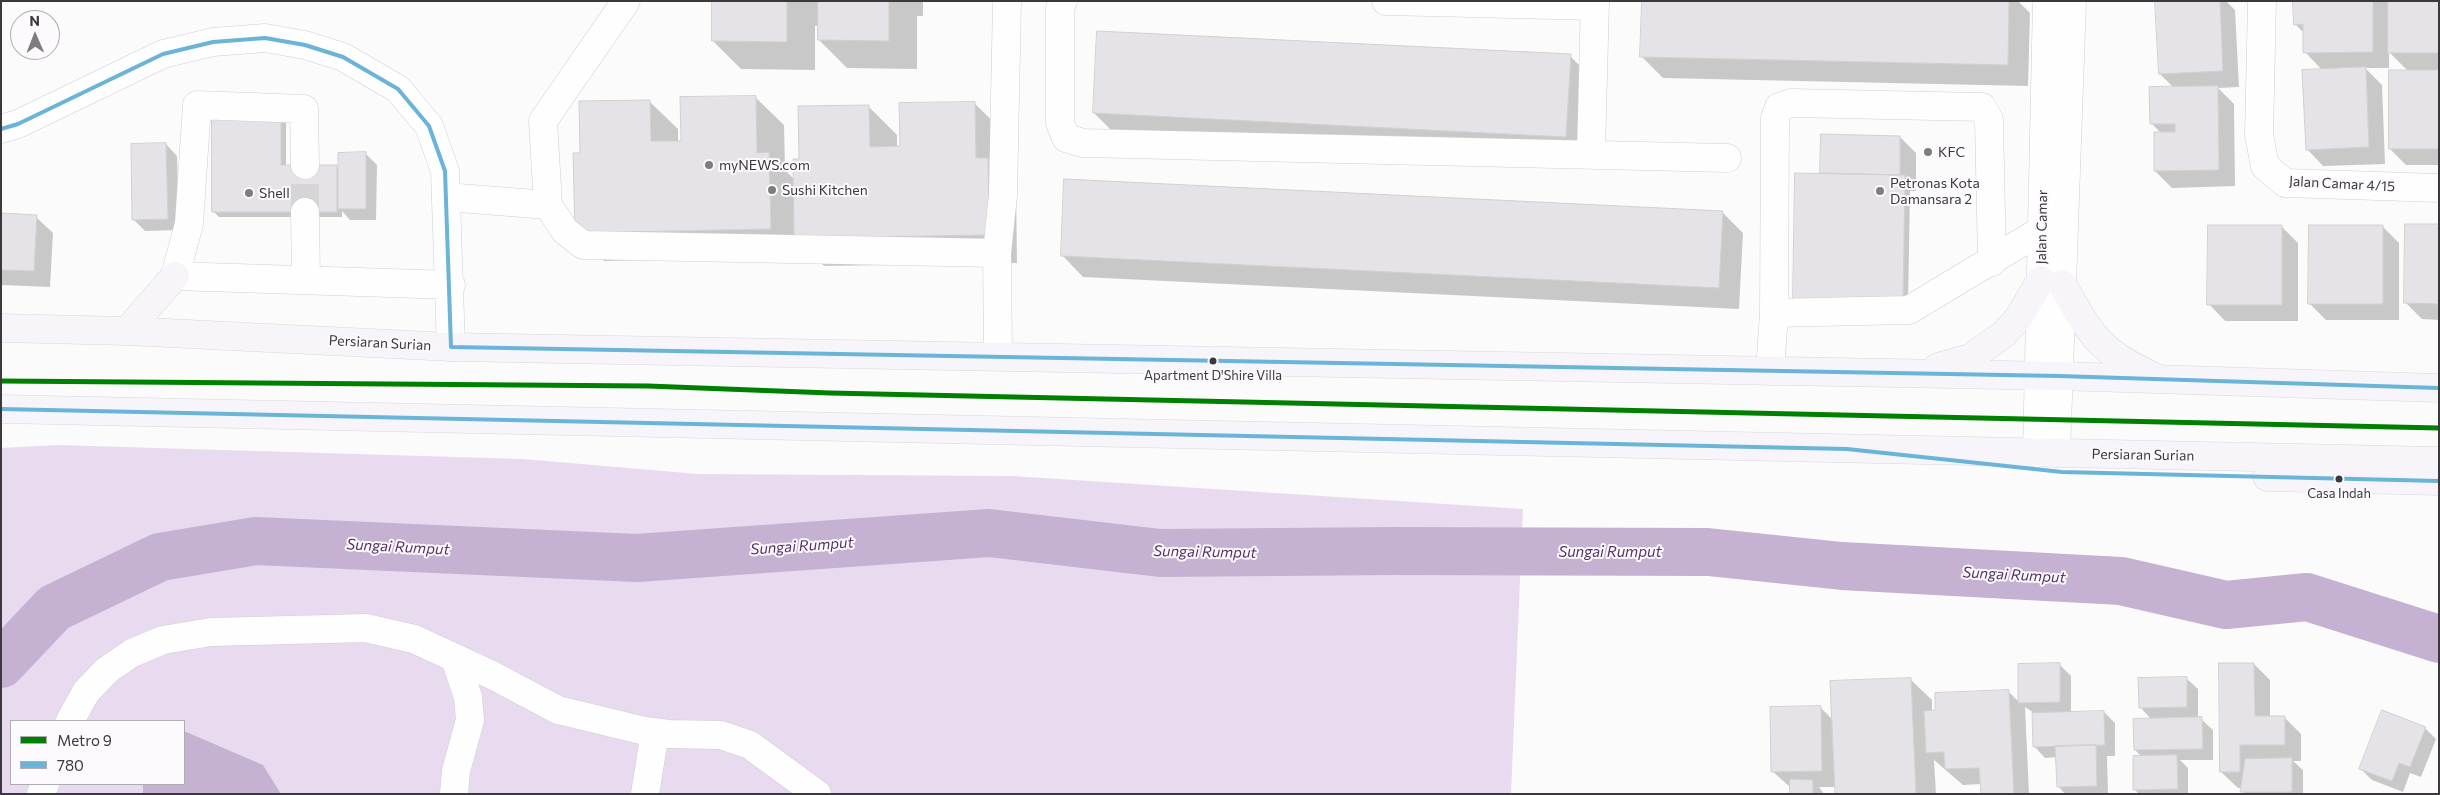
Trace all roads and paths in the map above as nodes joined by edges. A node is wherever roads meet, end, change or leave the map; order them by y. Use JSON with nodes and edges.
{"nodes":[{"id":1,"x":626,"y":1,"type":"edge"},
{"id":2,"x":1007,"y":1,"type":"edge"},
{"id":3,"x":1063,"y":1,"type":"edge"},
{"id":4,"x":1386,"y":1,"type":"edge"},
{"id":5,"x":2048,"y":1,"type":"edge"},
{"id":6,"x":2072,"y":1,"type":"edge"},
{"id":7,"x":2262,"y":1,"type":"edge"},
{"id":8,"x":1595,"y":4,"type":"edge"},
{"id":9,"x":1,"y":129,"type":"edge"},
{"id":10,"x":1591,"y":154,"type":"junction"},
{"id":11,"x":1727,"y":158,"type":"dead end"},
{"id":12,"x":305,"y":165,"type":"tunnel mouth"},
{"id":13,"x":2439,"y":188,"type":"edge"},
{"id":14,"x":446,"y":197,"type":"junction"},
{"id":15,"x":548,"y":205,"type":"junction"},
{"id":16,"x":305,"y":212,"type":"tunnel mouth"},
{"id":17,"x":2042,"y":230,"type":"junction"},
{"id":18,"x":997,"y":253,"type":"junction"},
{"id":19,"x":1992,"y":262,"type":"junction"},
{"id":20,"x":175,"y":276,"type":"junction"},
{"id":21,"x":306,"y":280,"type":"junction"},
{"id":22,"x":2051,"y":282,"type":"junction"},
{"id":23,"x":450,"y":285,"type":"junction"},
{"id":24,"x":1774,"y":313,"type":"junction"},
{"id":25,"x":1,"y":328,"type":"edge"},
{"id":26,"x":127,"y":331,"type":"junction"},
{"id":27,"x":451,"y":347,"type":"junction"},
{"id":28,"x":998,"y":356,"type":"junction"},
{"id":29,"x":1770,"y":371,"type":"junction"},
{"id":30,"x":1915,"y":374,"type":"junction"},
{"id":31,"x":2049,"y":376,"type":"junction"},
{"id":32,"x":2160,"y":378,"type":"junction"},
{"id":33,"x":2439,"y":388,"type":"edge"},
{"id":34,"x":1,"y":409,"type":"edge"},
{"id":35,"x":1847,"y":449,"type":"junction"},
{"id":36,"x":2046,"y":453,"type":"junction"},
{"id":37,"x":2439,"y":461,"type":"edge"},
{"id":38,"x":2439,"y":481,"type":"edge"},
{"id":39,"x":455,"y":658,"type":"junction"},
{"id":40,"x":71,"y":720,"type":"edge"},
{"id":41,"x":655,"y":732,"type":"junction"},
{"id":42,"x":454,"y":794,"type":"edge"},
{"id":43,"x":645,"y":794,"type":"edge"},
{"id":44,"x":818,"y":794,"type":"edge"}],
"edges":[{"from":1,"to":15,"type":"street"},
{"from":2,"to":18,"type":"street"},
{"from":3,"to":10,"type":"street"},
{"from":4,"to":8,"type":"street"},
{"from":5,"to":17,"type":"street","name":"Jalan Camar"},
{"from":6,"to":22,"type":"street","name":"Jalan Camar"},
{"from":7,"to":13,"type":"street","name":"Jalan Camar 4/15"},
{"from":8,"to":10,"type":"street"},
{"from":9,"to":14,"type":"street"},
{"from":10,"to":11,"type":"street"},
{"from":12,"to":20,"type":"street"},
{"from":14,"to":15,"type":"street"},
{"from":14,"to":23,"type":"street"},
{"from":15,"to":18,"type":"street"},
{"from":16,"to":21,"type":"street"},
{"from":17,"to":19,"type":"street"},
{"from":17,"to":22,"type":"street","name":"Jalan Camar"},
{"from":18,"to":28,"type":"street"},
{"from":19,"to":24,"type":"street"},
{"from":19,"to":24,"type":"street"},
{"from":20,"to":21,"type":"street"},
{"from":20,"to":26,"type":"main road"},
{"from":21,"to":23,"type":"street"},
{"from":22,"to":30,"type":"main road"},
{"from":22,"to":31,"type":"street","name":"Jalan Camar"},
{"from":22,"to":32,"type":"main road"},
{"from":23,"to":27,"type":"street"},
{"from":24,"to":29,"type":"street"},
{"from":25,"to":26,"type":"main road","name":"Persiaran Surian"},
{"from":26,"to":27,"type":"main road","name":"Persiaran Surian"},
{"from":27,"to":28,"type":"main road","name":"Persiaran Surian"},
{"from":28,"to":29,"type":"main road","name":"Persiaran Surian"},
{"from":29,"to":30,"type":"main road","name":"Persiaran Surian"},
{"from":30,"to":31,"type":"main road","name":"Persiaran Surian"},
{"from":31,"to":32,"type":"main road","name":"Persiaran Surian"},
{"from":31,"to":36,"type":"street","name":"Jalan Camar"},
{"from":32,"to":33,"type":"main road","name":"Persiaran Surian"},
{"from":34,"to":35,"type":"main road","name":"Persiaran Surian"},
{"from":35,"to":36,"type":"main road","name":"Persiaran Surian"},
{"from":35,"to":38,"type":"main road","name":"Persiaran Surian"},
{"from":36,"to":37,"type":"main road","name":"Persiaran Surian"},
{"from":39,"to":40,"type":"street"},
{"from":39,"to":41,"type":"street"},
{"from":39,"to":42,"type":"street"},
{"from":41,"to":43,"type":"street"},
{"from":41,"to":44,"type":"street"}]}
